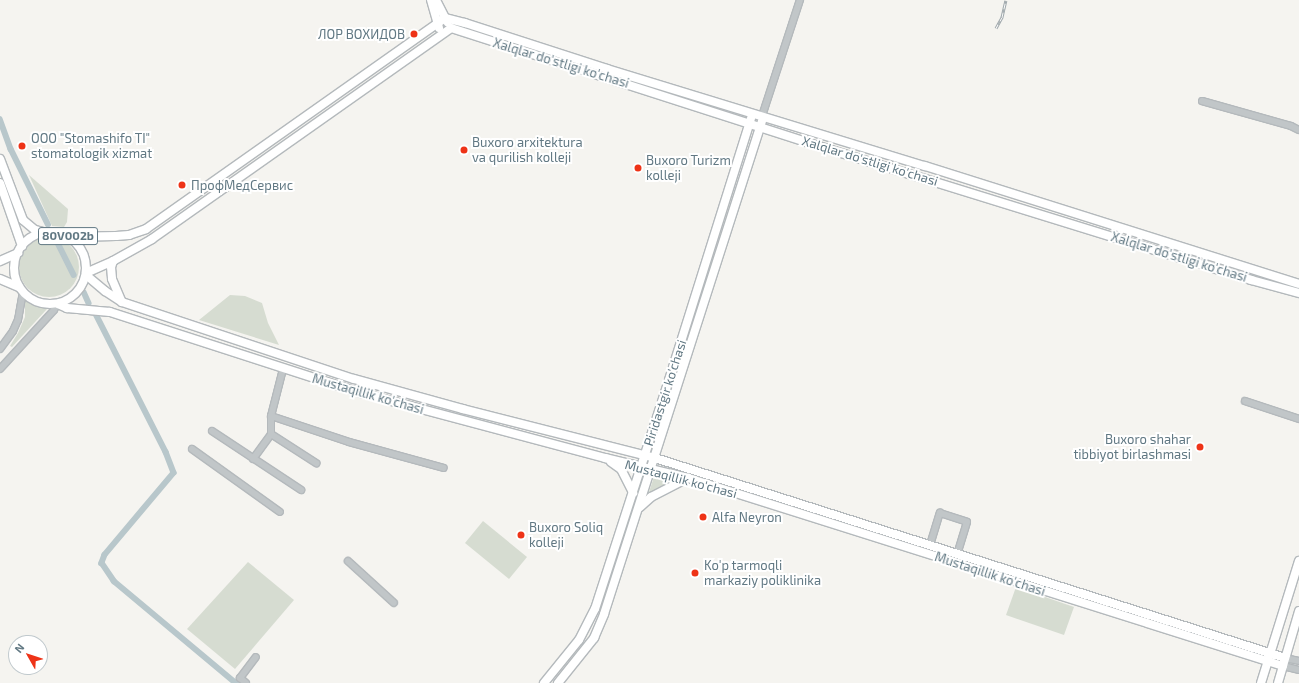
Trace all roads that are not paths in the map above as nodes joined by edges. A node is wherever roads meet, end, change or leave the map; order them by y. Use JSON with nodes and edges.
{"nodes":[{"id":1,"x":431,"y":0,"type":"edge"},
{"id":2,"x":436,"y":0,"type":"edge"},
{"id":3,"x":800,"y":0,"type":"edge"},
{"id":4,"x":445,"y":18,"type":"junction"},
{"id":5,"x":436,"y":25,"type":"junction"},
{"id":6,"x":451,"y":28,"type":"junction"},
{"id":7,"x":442,"y":34,"type":"junction"},
{"id":8,"x":1202,"y":101,"type":"dead end"},
{"id":9,"x":752,"y":113,"type":"junction"},
{"id":10,"x":763,"y":116,"type":"junction"},
{"id":11,"x":750,"y":123,"type":"junction"},
{"id":12,"x":760,"y":126,"type":"junction"},
{"id":13,"x":1299,"y":130,"type":"edge"},
{"id":14,"x":0,"y":159,"type":"edge"},
{"id":15,"x":216,"y":180,"type":"junction"},
{"id":16,"x":0,"y":184,"type":"edge"},
{"id":17,"x":222,"y":190,"type":"junction"},
{"id":18,"x":45,"y":232,"type":"junction"},
{"id":19,"x":68,"y":237,"type":"junction"},
{"id":20,"x":20,"y":249,"type":"junction"},
{"id":21,"x":0,"y":261,"type":"edge"},
{"id":22,"x":113,"y":261,"type":"junction"},
{"id":23,"x":86,"y":274,"type":"junction"},
{"id":24,"x":0,"y":279,"type":"edge"},
{"id":25,"x":1299,"y":284,"type":"edge"},
{"id":26,"x":21,"y":289,"type":"junction"},
{"id":27,"x":1299,"y":293,"type":"edge"},
{"id":28,"x":695,"y":297,"type":"junction"},
{"id":29,"x":704,"y":299,"type":"junction"},
{"id":30,"x":122,"y":302,"type":"junction"},
{"id":31,"x":58,"y":304,"type":"junction"},
{"id":32,"x":0,"y":349,"type":"edge"},
{"id":33,"x":294,"y":359,"type":"junction"},
{"id":34,"x":0,"y":369,"type":"edge"},
{"id":35,"x":286,"y":370,"type":"junction"},
{"id":36,"x":1245,"y":401,"type":"dead end"},
{"id":37,"x":438,"y":402,"type":"junction"},
{"id":38,"x":435,"y":413,"type":"junction"},
{"id":39,"x":271,"y":416,"type":"junction"},
{"id":40,"x":1299,"y":420,"type":"edge"},
{"id":41,"x":212,"y":431,"type":"dead end"},
{"id":42,"x":270,"y":434,"type":"junction"},
{"id":43,"x":192,"y":449,"type":"dead end"},
{"id":44,"x":645,"y":456,"type":"junction"},
{"id":45,"x":605,"y":458,"type":"junction"},
{"id":46,"x":655,"y":458,"type":"junction"},
{"id":47,"x":253,"y":459,"type":"junction"},
{"id":48,"x":316,"y":463,"type":"dead end"},
{"id":49,"x":641,"y":466,"type":"junction"},
{"id":50,"x":444,"y":468,"type":"dead end"},
{"id":51,"x":651,"y":469,"type":"junction"},
{"id":52,"x":688,"y":478,"type":"junction"},
{"id":53,"x":301,"y":490,"type":"dead end"},
{"id":54,"x":633,"y":493,"type":"junction"},
{"id":55,"x":753,"y":495,"type":"junction"},
{"id":56,"x":639,"y":508,"type":"junction"},
{"id":57,"x":280,"y":512,"type":"dead end"},
{"id":58,"x":868,"y":531,"type":"junction"},
{"id":59,"x":930,"y":545,"type":"junction"},
{"id":60,"x":957,"y":554,"type":"junction"},
{"id":61,"x":348,"y":561,"type":"dead end"},
{"id":62,"x":1299,"y":561,"type":"edge"},
{"id":63,"x":1026,"y":581,"type":"junction"},
{"id":64,"x":394,"y":603,"type":"dead end"},
{"id":65,"x":1299,"y":611,"type":"edge"},
{"id":66,"x":1166,"y":620,"type":"junction"},
{"id":67,"x":1163,"y":629,"type":"junction"},
{"id":68,"x":256,"y":657,"type":"dead end"},
{"id":69,"x":566,"y":657,"type":"junction"},
{"id":70,"x":1269,"y":657,"type":"junction"},
{"id":71,"x":1299,"y":661,"type":"edge"},
{"id":72,"x":1284,"y":662,"type":"junction"},
{"id":73,"x":574,"y":663,"type":"junction"},
{"id":74,"x":1299,"y":670,"type":"edge"},
{"id":75,"x":246,"y":683,"type":"edge"},
{"id":76,"x":544,"y":683,"type":"edge"},
{"id":77,"x":558,"y":683,"type":"edge"},
{"id":78,"x":1261,"y":683,"type":"edge"},
{"id":79,"x":1278,"y":683,"type":"edge"}],
"edges":[{"from":1,"to":5,"type":"main road"},
{"from":2,"to":4,"type":"main road"},
{"from":3,"to":10,"type":"street"},
{"from":4,"to":5,"type":"main road"},
{"from":4,"to":6,"type":"main road"},
{"from":4,"to":9,"type":"main road","name":"Xalqlar do'stligi ko'chasi"},
{"from":5,"to":7,"type":"main road"},
{"from":5,"to":15,"type":"main road"},
{"from":6,"to":7,"type":"main road"},
{"from":6,"to":11,"type":"main road","name":"Xalqlar do'stligi ko'chasi"},
{"from":7,"to":17,"type":"main road"},
{"from":8,"to":13,"type":"street"},
{"from":9,"to":10,"type":"main road","name":"Xalqlar do'stligi ko'chasi"},
{"from":9,"to":11,"type":"main road","name":"Piridastgir ko'chasi"},
{"from":10,"to":12,"type":"main road","name":"Piridastgir ko'chasi"},
{"from":10,"to":25,"type":"main road","name":"Xalqlar do'stligi ko'chasi"},
{"from":11,"to":12,"type":"main road","name":"Xalqlar do'stligi ko'chasi"},
{"from":11,"to":28,"type":"main road","name":"Piridastgir ko'chasi"},
{"from":12,"to":27,"type":"main road","name":"Xalqlar do'stligi ko'chasi"},
{"from":12,"to":29,"type":"main road","name":"Piridastgir ko'chasi"},
{"from":14,"to":18,"type":"main road"},
{"from":15,"to":17,"type":"main road"},
{"from":15,"to":19,"type":"main road"},
{"from":16,"to":20,"type":"main road"},
{"from":17,"to":22,"type":"main road"},
{"from":18,"to":19,"type":"main road","number":"80V002b"},
{"from":18,"to":20,"type":"main road","number":"80V002b"},
{"from":19,"to":23,"type":"main road","number":"80V002b"},
{"from":20,"to":21,"type":"main road","number":"80V002b"},
{"from":20,"to":26,"type":"main road"},
{"from":22,"to":23,"type":"main road"},
{"from":22,"to":30,"type":"main road"},
{"from":23,"to":30,"type":"main road","name":"Mustaqillik ko'chasi"},
{"from":23,"to":31,"type":"main road"},
{"from":24,"to":26,"type":"main road"},
{"from":26,"to":31,"type":"main road"},
{"from":26,"to":32,"type":"street"},
{"from":28,"to":29,"type":"main road"},
{"from":28,"to":44,"type":"main road","name":"Piridastgir ko'chasi"},
{"from":29,"to":46,"type":"main road","name":"Piridastgir ko'chasi"},
{"from":30,"to":33,"type":"main road","name":"Mustaqillik ko'chasi"},
{"from":31,"to":34,"type":"street"},
{"from":31,"to":35,"type":"main road","name":"Mustaqillik ko'chasi"},
{"from":33,"to":35,"type":"main road"},
{"from":33,"to":37,"type":"main road","name":"Mustaqillik ko'chasi"},
{"from":35,"to":38,"type":"main road","name":"Mustaqillik ko'chasi"},
{"from":35,"to":39,"type":"street"},
{"from":36,"to":40,"type":"street"},
{"from":37,"to":38,"type":"main road"},
{"from":37,"to":44,"type":"main road","name":"Mustaqillik ko'chasi"},
{"from":38,"to":45,"type":"main road","name":"Mustaqillik ko'chasi"},
{"from":39,"to":42,"type":"street"},
{"from":39,"to":50,"type":"street"},
{"from":41,"to":47,"type":"street"},
{"from":42,"to":47,"type":"street"},
{"from":42,"to":48,"type":"street"},
{"from":43,"to":57,"type":"street"},
{"from":44,"to":46,"type":"main road","name":"Mustaqillik ko'chasi"},
{"from":44,"to":49,"type":"main road","name":"Piridastgir ko'chasi"},
{"from":45,"to":49,"type":"main road","name":"Mustaqillik ko'chasi"},
{"from":45,"to":54,"type":"main road"},
{"from":46,"to":51,"type":"main road","name":"Piridastgir ko'chasi"},
{"from":46,"to":55,"type":"main road","name":"Mustaqillik ko'chasi"},
{"from":47,"to":53,"type":"street"},
{"from":49,"to":51,"type":"main road","name":"Mustaqillik ko'chasi"},
{"from":49,"to":54,"type":"main road","name":"Piridastgir ko'chasi"},
{"from":51,"to":52,"type":"main road","name":"Mustaqillik ko'chasi"},
{"from":51,"to":56,"type":"main road","name":"Piridastgir ko'chasi"},
{"from":52,"to":55,"type":"main road","name":"Mustaqillik ko'chasi"},
{"from":52,"to":56,"type":"main road"},
{"from":54,"to":69,"type":"main road","name":"Piridastgir ko'chasi"},
{"from":55,"to":58,"type":"main road","name":"Mustaqillik ko'chasi"},
{"from":56,"to":73,"type":"main road","name":"Piridastgir ko'chasi"},
{"from":58,"to":59,"type":"main road","name":"Mustaqillik ko'chasi"},
{"from":58,"to":63,"type":"main road","name":"Mustaqillik ko'chasi"},
{"from":59,"to":60,"type":"main road","name":"Mustaqillik ko'chasi"},
{"from":59,"to":60,"type":"street"},
{"from":60,"to":63,"type":"main road","name":"Mustaqillik ko'chasi"},
{"from":61,"to":64,"type":"street"},
{"from":62,"to":70,"type":"main road"},
{"from":63,"to":66,"type":"main road","name":"Mustaqillik ko'chasi"},
{"from":63,"to":67,"type":"main road","name":"Mustaqillik ko'chasi"},
{"from":65,"to":72,"type":"main road"},
{"from":66,"to":67,"type":"main road"},
{"from":66,"to":70,"type":"main road","name":"Mustaqillik ko'chasi"},
{"from":67,"to":70,"type":"main road","name":"Mustaqillik ko'chasi"},
{"from":68,"to":75,"type":"street"},
{"from":69,"to":73,"type":"main road"},
{"from":69,"to":76,"type":"main road","name":"Piridastgir ko'chasi"},
{"from":70,"to":72,"type":"main road","name":"Mustaqillik ko'chasi"},
{"from":70,"to":78,"type":"main road"},
{"from":71,"to":72,"type":"street","name":"Mustaqillik ko'chasi"},
{"from":72,"to":74,"type":"street","name":"Mustaqillik ko'chasi"},
{"from":72,"to":79,"type":"main road"},
{"from":73,"to":77,"type":"main road","name":"Piridastgir ko'chasi"}]}
